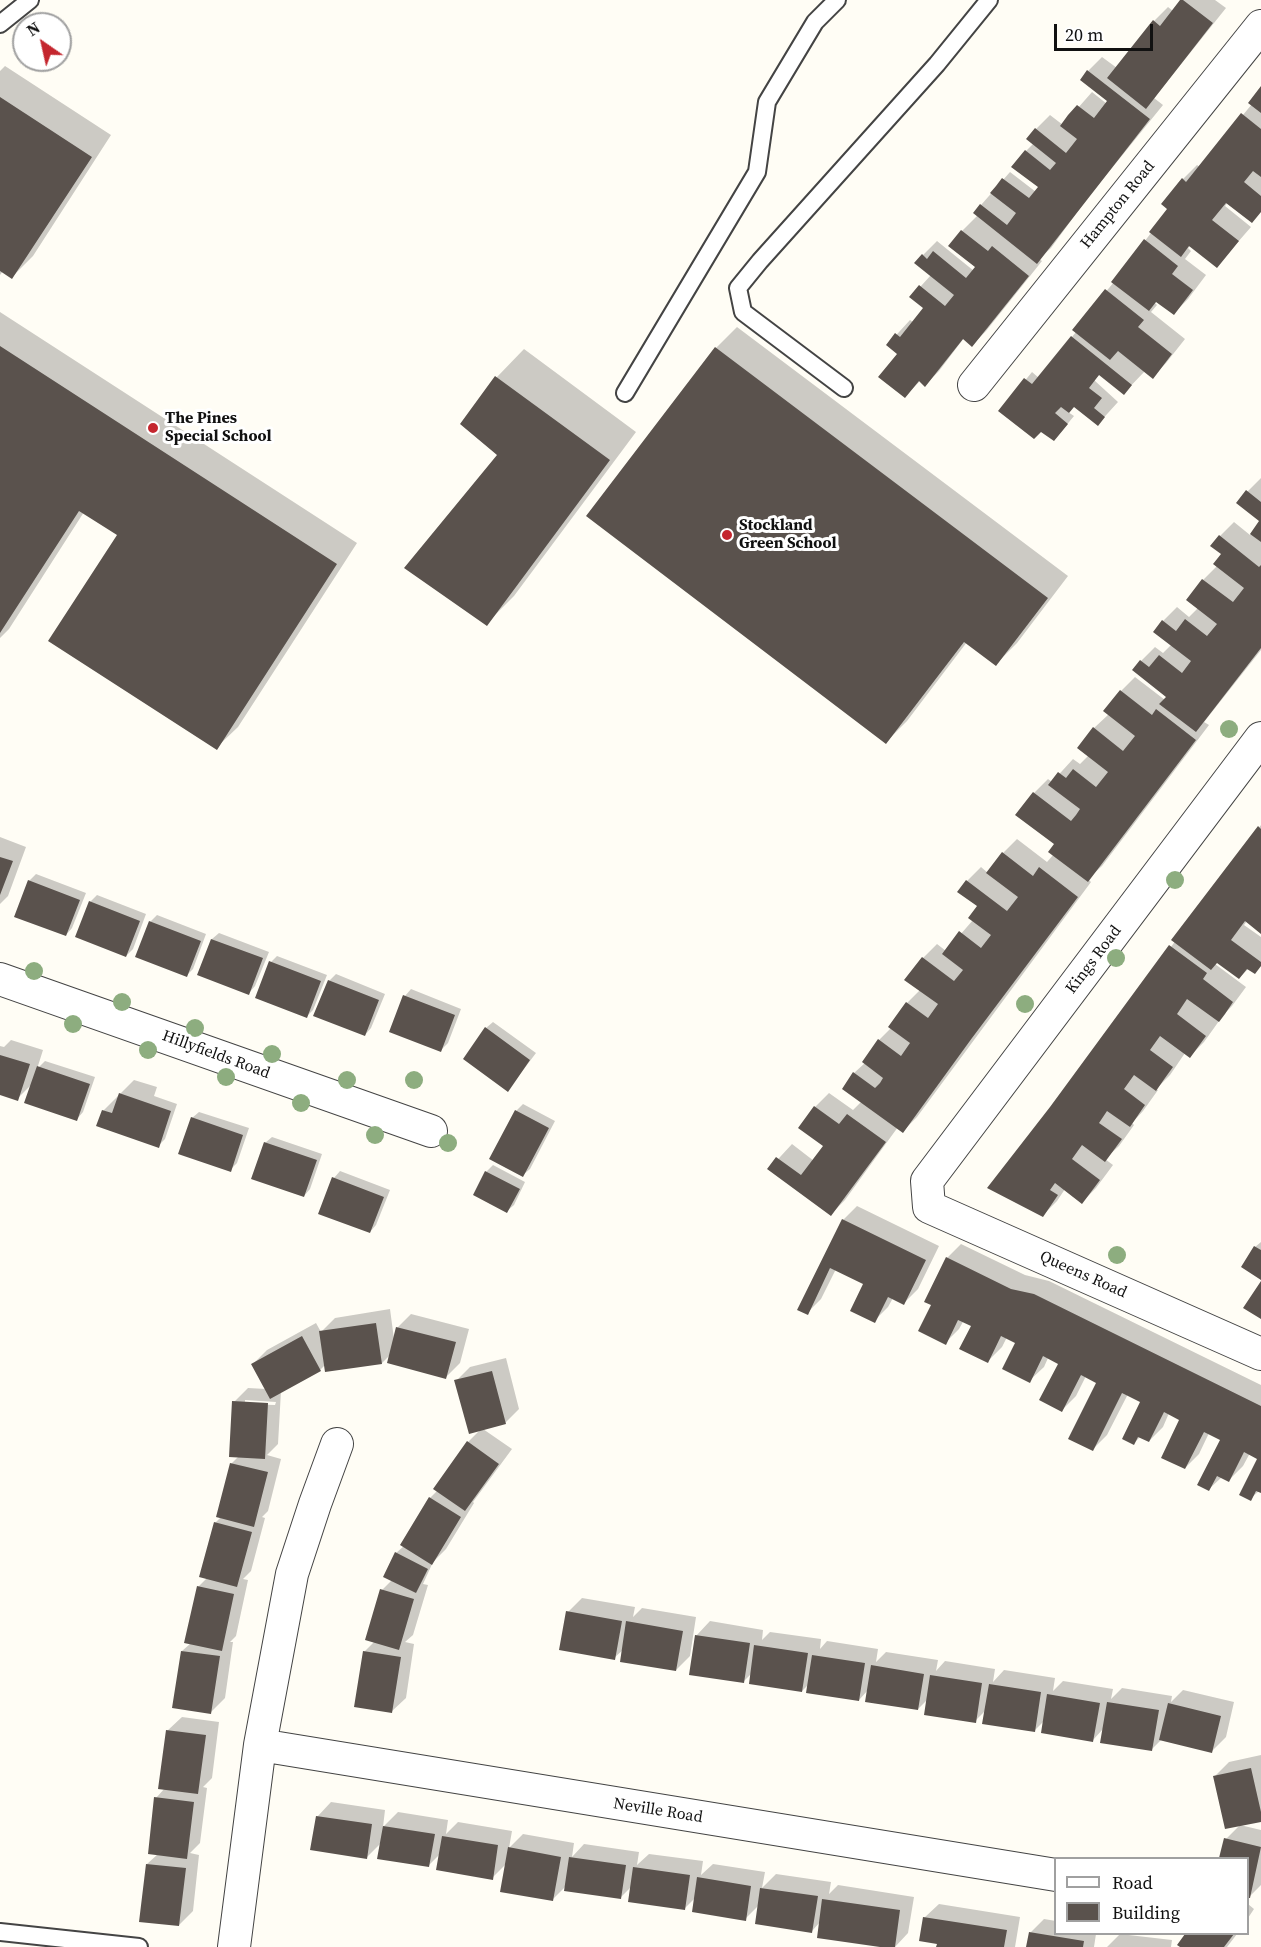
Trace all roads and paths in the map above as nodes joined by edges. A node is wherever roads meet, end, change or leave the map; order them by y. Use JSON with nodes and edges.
{"nodes":[{"id":1,"x":30,"y":0,"type":"edge"},
{"id":2,"x":837,"y":0,"type":"edge"},
{"id":3,"x":989,"y":0,"type":"edge"},
{"id":4,"x":0,"y":24,"type":"edge"},
{"id":5,"x":1261,"y":26,"type":"edge"},
{"id":6,"x":974,"y":385,"type":"dead end"},
{"id":7,"x":844,"y":388,"type":"dead end"},
{"id":8,"x":625,"y":393,"type":"dead end"},
{"id":9,"x":1261,"y":738,"type":"edge"},
{"id":10,"x":0,"y":979,"type":"edge"},
{"id":11,"x":431,"y":1131,"type":"dead end"},
{"id":12,"x":927,"y":1181,"type":"joint"},
{"id":13,"x":1261,"y":1354,"type":"edge"},
{"id":14,"x":337,"y":1444,"type":"dead end"},
{"id":15,"x":261,"y":1745,"type":"junction"},
{"id":16,"x":1054,"y":1875,"type":"edge"},
{"id":17,"x":0,"y":1932,"type":"edge"},
{"id":18,"x":139,"y":1947,"type":"edge"},
{"id":19,"x":234,"y":1947,"type":"edge"}],
"edges":[{"from":1,"to":4,"type":"lane"},
{"from":2,"to":8,"type":"lane"},
{"from":3,"to":7,"type":"lane"},
{"from":5,"to":6,"type":"street","name":"Hampton Road"},
{"from":9,"to":12,"type":"street","name":"Kings Road"},
{"from":10,"to":11,"type":"street","name":"Hillyfields Road"},
{"from":12,"to":13,"type":"street","name":"Queens Road"},
{"from":14,"to":15,"type":"street"},
{"from":15,"to":16,"type":"street","name":"Neville Road"},
{"from":15,"to":19,"type":"street"},
{"from":17,"to":18,"type":"lane"}]}
